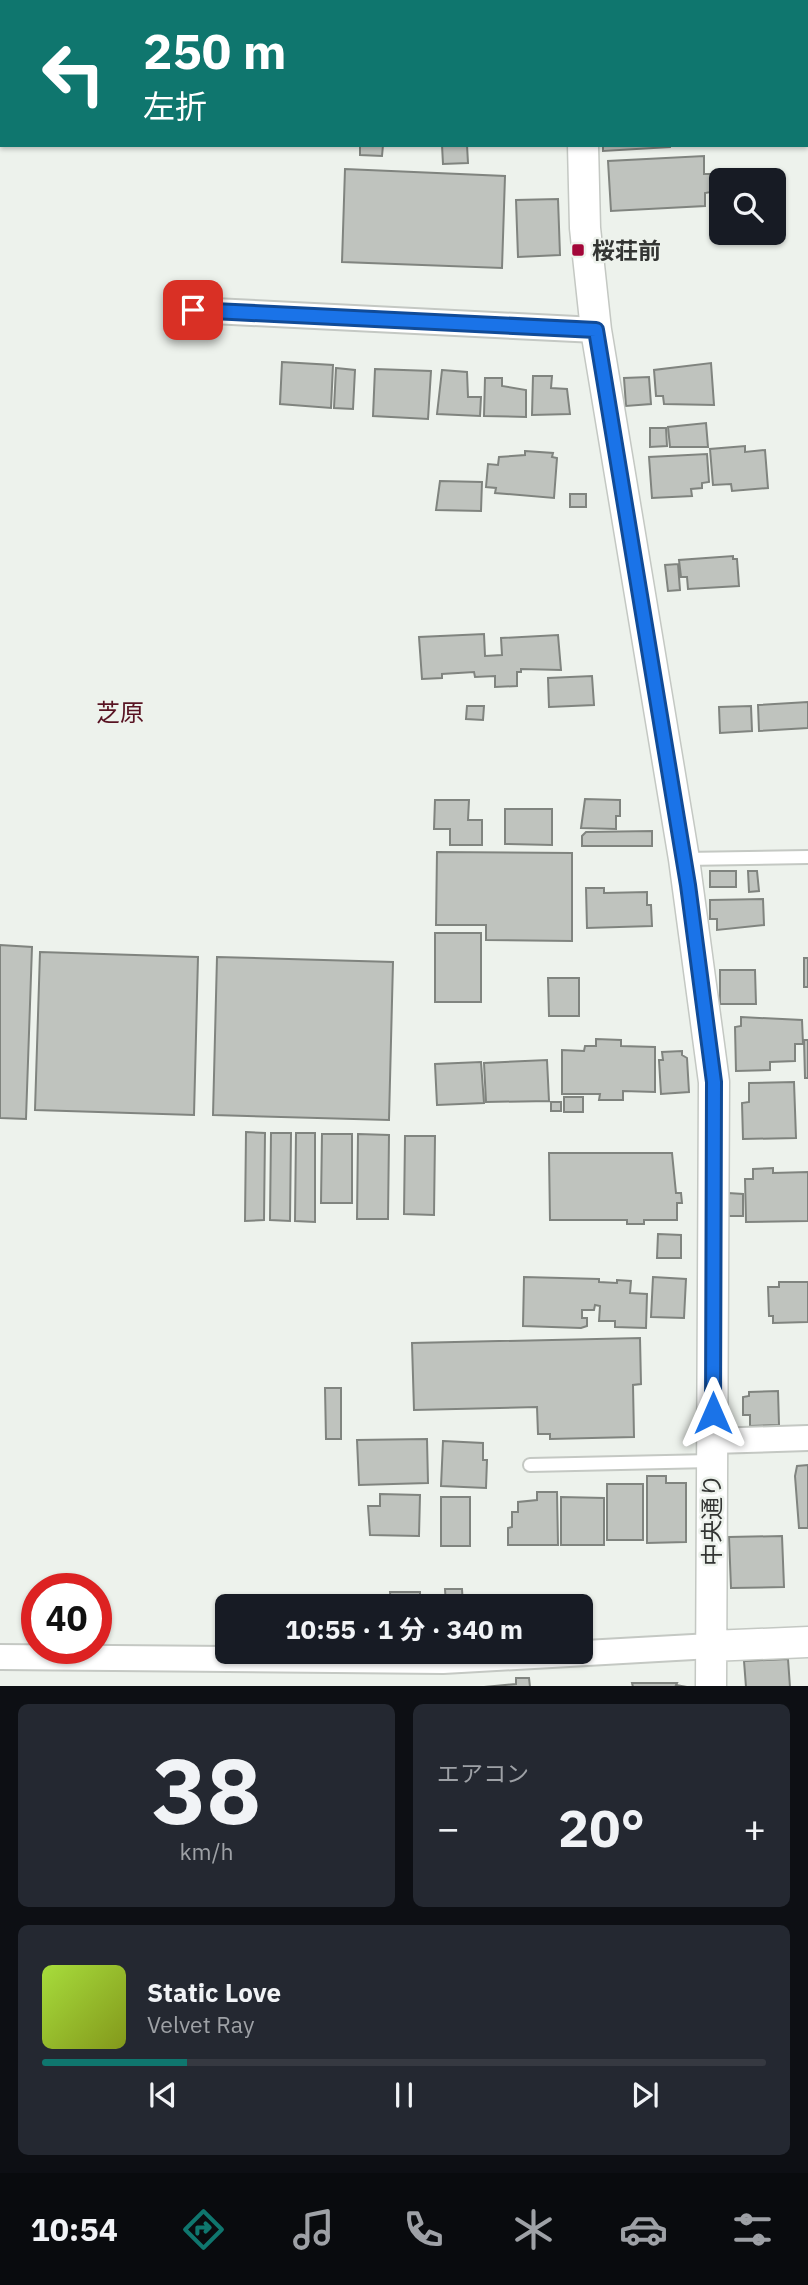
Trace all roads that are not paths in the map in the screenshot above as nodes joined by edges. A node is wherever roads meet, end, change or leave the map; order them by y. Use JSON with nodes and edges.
{"nodes":[{"id":1,"x":583,"y":147,"type":"edge"},
{"id":2,"x":193,"y":310,"type":"dead end"},
{"id":3,"x":596,"y":330,"type":"junction"},
{"id":4,"x":808,"y":857,"type":"edge"},
{"id":5,"x":684,"y":859,"type":"junction"},
{"id":6,"x":808,"y":1438,"type":"edge"},
{"id":7,"x":712,"y":1451,"type":"junction"},
{"id":8,"x":530,"y":1465,"type":"dead end"},
{"id":9,"x":808,"y":1642,"type":"edge"},
{"id":10,"x":711,"y":1647,"type":"junction"},
{"id":11,"x":0,"y":1657,"type":"edge"},
{"id":12,"x":711,"y":1686,"type":"edge"}],
"edges":[{"from":1,"to":3,"type":"street","name":"中央通り"},
{"from":2,"to":3,"type":"street"},
{"from":3,"to":5,"type":"street","name":"中央通り"},
{"from":4,"to":5,"type":"lane"},
{"from":5,"to":7,"type":"street","name":"中央通り"},
{"from":6,"to":7,"type":"street"},
{"from":7,"to":8,"type":"lane"},
{"from":7,"to":10,"type":"street","name":"中央通り"},
{"from":9,"to":10,"type":"street"},
{"from":10,"to":11,"type":"street"},
{"from":10,"to":12,"type":"street","name":"中央通り"}]}
